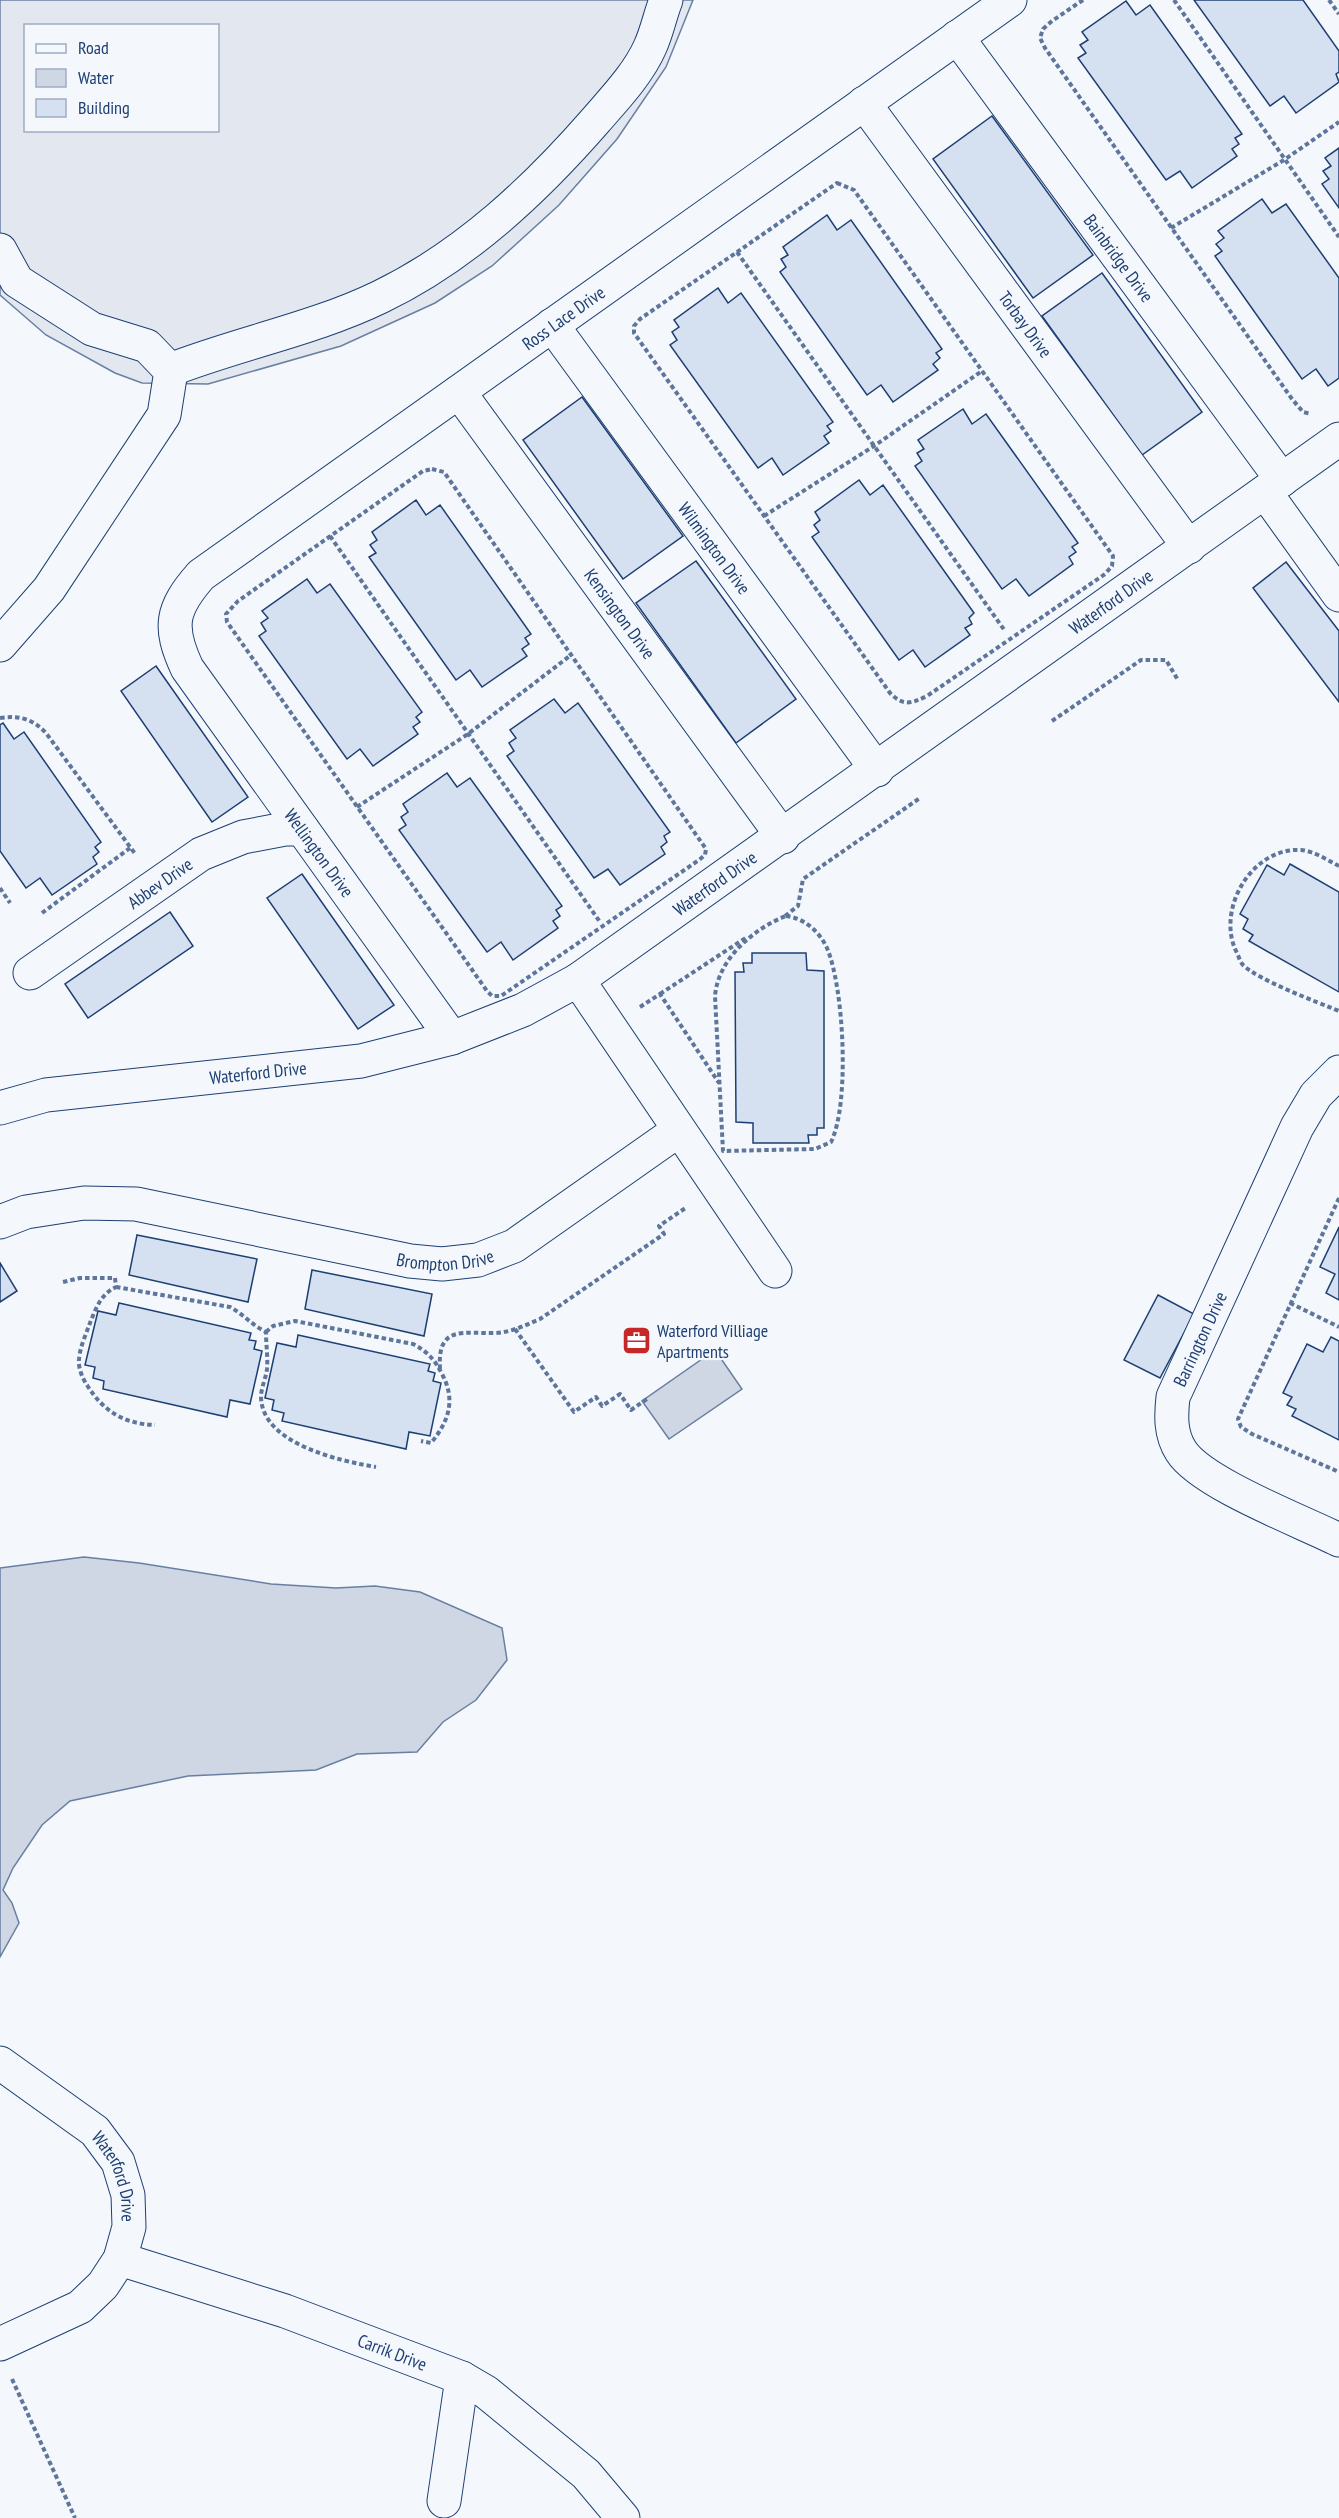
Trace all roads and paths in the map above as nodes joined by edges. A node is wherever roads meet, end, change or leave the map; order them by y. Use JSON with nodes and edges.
{"nodes":[{"id":1,"x":666,"y":0,"type":"edge"},
{"id":2,"x":1010,"y":0,"type":"edge"},
{"id":3,"x":1083,"y":0,"type":"edge"},
{"id":4,"x":1174,"y":0,"type":"edge"},
{"id":5,"x":1329,"y":0,"type":"edge"},
{"id":6,"x":1339,"y":14,"type":"edge"},
{"id":7,"x":957,"y":37,"type":"junction"},
{"id":8,"x":864,"y":103,"type":"junction"},
{"id":9,"x":1339,"y":122,"type":"edge"},
{"id":10,"x":1284,"y":160,"type":"junction"},
{"id":11,"x":1172,"y":228,"type":"junction"},
{"id":12,"x":1339,"y":237,"type":"edge"},
{"id":13,"x":0,"y":250,"type":"edge"},
{"id":14,"x":737,"y":252,"type":"junction"},
{"id":15,"x":552,"y":325,"type":"junction"},
{"id":16,"x":170,"y":370,"type":"junction"},
{"id":17,"x":982,"y":370,"type":"junction"},
{"id":18,"x":459,"y":392,"type":"junction"},
{"id":19,"x":1292,"y":399,"type":"dead end"},
{"id":20,"x":1339,"y":440,"type":"edge"},
{"id":21,"x":874,"y":446,"type":"junction"},
{"id":22,"x":1274,"y":486,"type":"junction"},
{"id":23,"x":764,"y":516,"type":"junction"},
{"id":24,"x":330,"y":536,"type":"junction"},
{"id":25,"x":1189,"y":547,"type":"junction"},
{"id":26,"x":1339,"y":594,"type":"edge"},
{"id":27,"x":1011,"y":639,"type":"junction"},
{"id":28,"x":0,"y":645,"type":"edge"},
{"id":29,"x":571,"y":655,"type":"junction"},
{"id":30,"x":187,"y":668,"type":"joint"},
{"id":31,"x":1178,"y":680,"type":"dead end"},
{"id":32,"x":0,"y":718,"type":"edge"},
{"id":33,"x":1052,"y":721,"type":"dead end"},
{"id":34,"x":468,"y":734,"type":"junction"},
{"id":35,"x":876,"y":770,"type":"junction"},
{"id":36,"x":920,"y":798,"type":"dead end"},
{"id":37,"x":357,"y":807,"type":"junction"},
{"id":38,"x":302,"y":829,"type":"junction"},
{"id":39,"x":783,"y":837,"type":"junction"},
{"id":40,"x":130,"y":848,"type":"junction"},
{"id":41,"x":1339,"y":866,"type":"edge"},
{"id":42,"x":157,"y":885,"type":"junction"},
{"id":43,"x":0,"y":888,"type":"edge"},
{"id":44,"x":10,"y":903,"type":"dead end"},
{"id":45,"x":42,"y":913,"type":"dead end"},
{"id":46,"x":786,"y":916,"type":"junction"},
{"id":47,"x":767,"y":925,"type":"junction"},
{"id":48,"x":603,"y":926,"type":"junction"},
{"id":49,"x":30,"y":973,"type":"dead end"},
{"id":50,"x":578,"y":980,"type":"junction"},
{"id":51,"x":660,"y":994,"type":"junction"},
{"id":52,"x":1339,"y":1011,"type":"edge"},
{"id":53,"x":609,"y":1026,"type":"junction"},
{"id":54,"x":452,"y":1038,"type":"junction"},
{"id":55,"x":1339,"y":1072,"type":"edge"},
{"id":56,"x":720,"y":1084,"type":"junction"},
{"id":57,"x":0,"y":1108,"type":"edge"},
{"id":58,"x":679,"y":1130,"type":"junction"},
{"id":59,"x":1339,"y":1198,"type":"edge"},
{"id":60,"x":0,"y":1222,"type":"edge"},
{"id":61,"x":660,"y":1226,"type":"dead end"},
{"id":62,"x":775,"y":1271,"type":"dead end"},
{"id":63,"x":63,"y":1282,"type":"dead end"},
{"id":64,"x":116,"y":1287,"type":"junction"},
{"id":65,"x":1290,"y":1303,"type":"junction"},
{"id":66,"x":1339,"y":1327,"type":"edge"},
{"id":67,"x":515,"y":1329,"type":"junction"},
{"id":68,"x":266,"y":1332,"type":"junction"},
{"id":69,"x":440,"y":1369,"type":"junction"},
{"id":70,"x":647,"y":1399,"type":"dead end"},
{"id":71,"x":155,"y":1425,"type":"dead end"},
{"id":72,"x":422,"y":1441,"type":"dead end"},
{"id":73,"x":376,"y":1467,"type":"dead end"},
{"id":74,"x":1339,"y":1472,"type":"edge"},
{"id":75,"x":1339,"y":1540,"type":"edge"},
{"id":76,"x":0,"y":2063,"type":"edge"},
{"id":77,"x":120,"y":2259,"type":"junction"},
{"id":78,"x":4,"y":2358,"type":"edge"},
{"id":79,"x":462,"y":2379,"type":"junction"},
{"id":80,"x":444,"y":2501,"type":"dead end"},
{"id":81,"x":75,"y":2518,"type":"edge"},
{"id":82,"x":623,"y":2518,"type":"edge"}],
"edges":[{"from":1,"to":16,"type":"street"},
{"from":2,"to":7,"type":"street","name":"Ross Lace Drive"},
{"from":3,"to":11,"type":"path"},
{"from":4,"to":10,"type":"path"},
{"from":5,"to":6,"type":"path"},
{"from":7,"to":8,"type":"street","name":"Ross Lace Drive"},
{"from":7,"to":22,"type":"street","name":"Bainbridge Drive"},
{"from":8,"to":15,"type":"street","name":"Ross Lace Drive"},
{"from":8,"to":25,"type":"street","name":"Torbay Drive"},
{"from":9,"to":10,"type":"path"},
{"from":10,"to":11,"type":"path"},
{"from":10,"to":12,"type":"path"},
{"from":11,"to":19,"type":"path"},
{"from":13,"to":16,"type":"street"},
{"from":14,"to":17,"type":"path"},
{"from":14,"to":21,"type":"path"},
{"from":14,"to":23,"type":"path"},
{"from":15,"to":18,"type":"street","name":"Ross Lace Drive"},
{"from":15,"to":35,"type":"street","name":"Wilmington Drive"},
{"from":16,"to":28,"type":"street"},
{"from":17,"to":21,"type":"path"},
{"from":17,"to":27,"type":"path"},
{"from":18,"to":30,"type":"street","name":"Ross Lace Drive"},
{"from":18,"to":39,"type":"street","name":"Kensington Drive"},
{"from":20,"to":22,"type":"street","name":"Waterford Drive"},
{"from":21,"to":23,"type":"path"},
{"from":21,"to":27,"type":"path"},
{"from":22,"to":25,"type":"street","name":"Waterford Drive"},
{"from":22,"to":26,"type":"street","name":"Bainbridge Drive"},
{"from":23,"to":27,"type":"path"},
{"from":24,"to":29,"type":"path"},
{"from":24,"to":34,"type":"path"},
{"from":24,"to":37,"type":"path"},
{"from":25,"to":35,"type":"street","name":"Waterford Drive"},
{"from":29,"to":34,"type":"path"},
{"from":29,"to":48,"type":"path"},
{"from":30,"to":38,"type":"street","name":"Wellington Drive"},
{"from":31,"to":33,"type":"path"},
{"from":32,"to":40,"type":"path"},
{"from":34,"to":37,"type":"path"},
{"from":34,"to":48,"type":"path"},
{"from":35,"to":39,"type":"street","name":"Waterford Drive"},
{"from":36,"to":46,"type":"path"},
{"from":37,"to":48,"type":"path"},
{"from":38,"to":42,"type":"street","name":"Abbev Drive"},
{"from":38,"to":54,"type":"street","name":"Wellington Drive"},
{"from":39,"to":50,"type":"street","name":"Waterford Drive"},
{"from":40,"to":42,"type":"path"},
{"from":40,"to":45,"type":"path"},
{"from":41,"to":52,"type":"path"},
{"from":42,"to":49,"type":"street","name":"Abbev Drive"},
{"from":43,"to":44,"type":"path"},
{"from":46,"to":47,"type":"path"},
{"from":46,"to":56,"type":"path"},
{"from":47,"to":51,"type":"path"},
{"from":47,"to":56,"type":"path"},
{"from":50,"to":53,"type":"street"},
{"from":50,"to":54,"type":"street","name":"Waterford Drive"},
{"from":51,"to":53,"type":"path"},
{"from":51,"to":56,"type":"path"},
{"from":53,"to":58,"type":"street"},
{"from":54,"to":57,"type":"street","name":"Waterford Drive"},
{"from":55,"to":75,"type":"street","name":"Barrington Drive"},
{"from":58,"to":60,"type":"street","name":"Brompton Drive"},
{"from":58,"to":62,"type":"street"},
{"from":59,"to":65,"type":"path"},
{"from":61,"to":67,"type":"path"},
{"from":63,"to":64,"type":"path"},
{"from":64,"to":68,"type":"path"},
{"from":64,"to":71,"type":"path"},
{"from":65,"to":66,"type":"path"},
{"from":65,"to":74,"type":"path"},
{"from":67,"to":69,"type":"path"},
{"from":67,"to":70,"type":"path"},
{"from":68,"to":69,"type":"path"},
{"from":68,"to":73,"type":"path"},
{"from":69,"to":72,"type":"path"},
{"from":76,"to":77,"type":"street","name":"Waterford Drive"},
{"from":77,"to":78,"type":"street","name":"Waterford Drive"},
{"from":77,"to":79,"type":"street","name":"Carrik Drive"},
{"from":78,"to":81,"type":"path"},
{"from":79,"to":80,"type":"street"},
{"from":79,"to":82,"type":"street","name":"Carrik Drive"}]}
